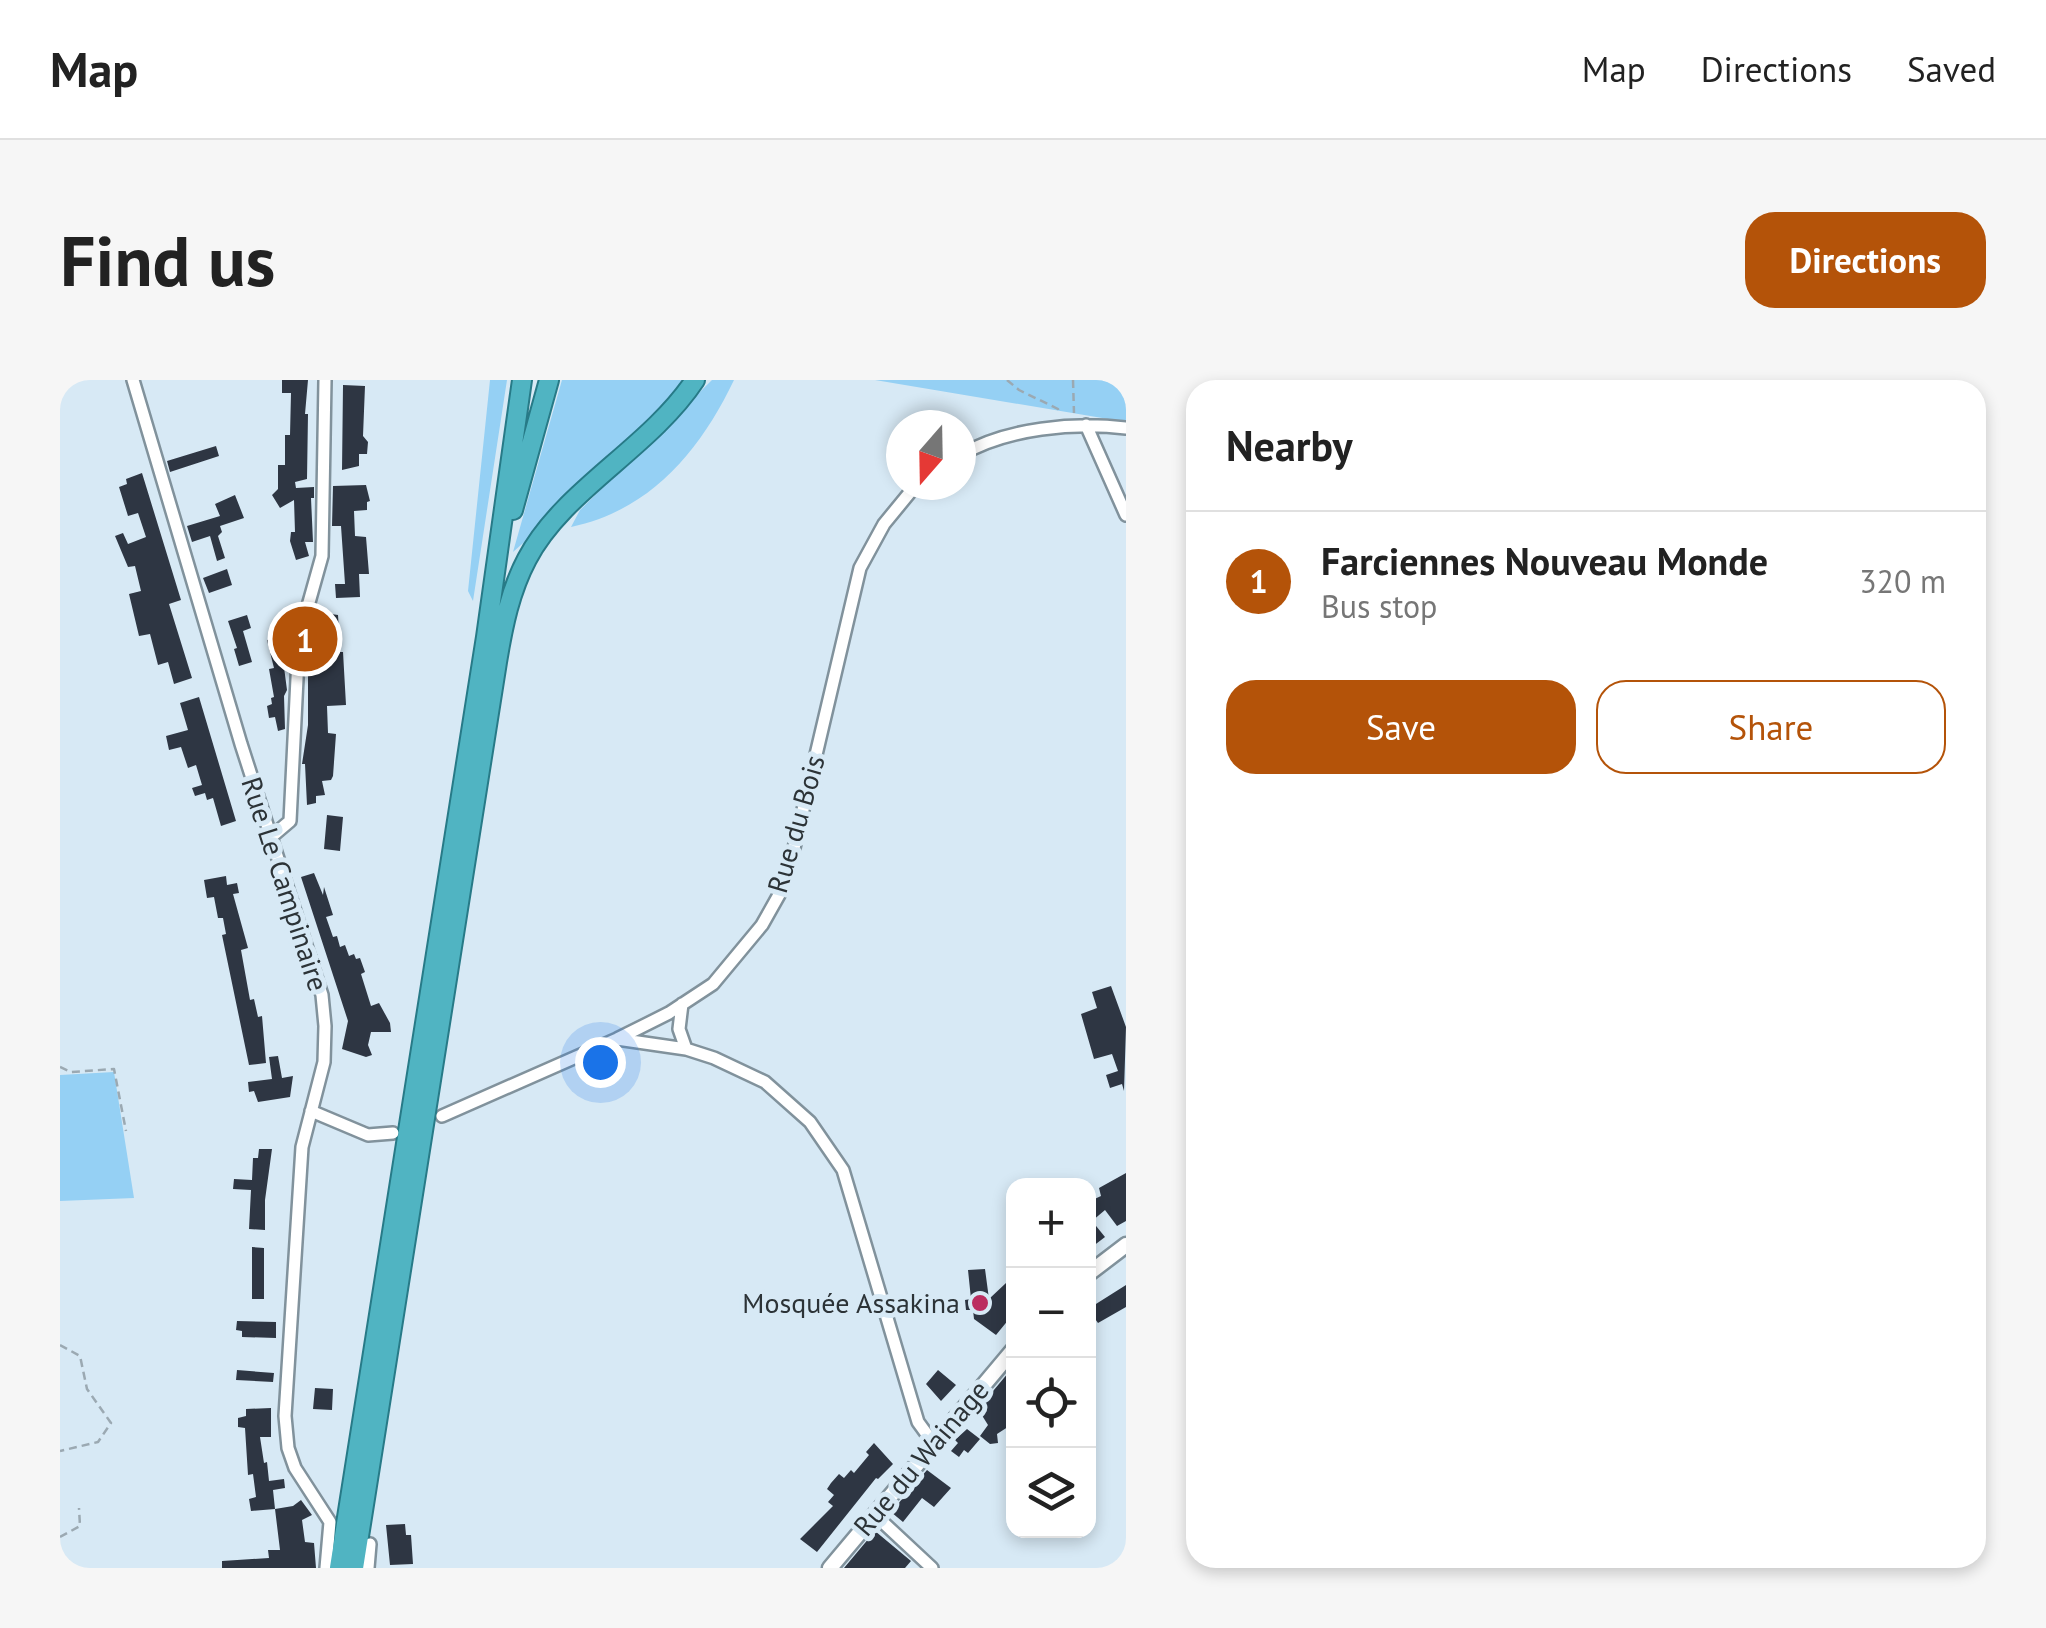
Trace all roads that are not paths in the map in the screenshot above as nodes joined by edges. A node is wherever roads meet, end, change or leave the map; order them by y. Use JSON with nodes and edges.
{"nodes":[{"id":1,"x":132,"y":380,"type":"edge"},
{"id":2,"x":325,"y":380,"type":"edge"},
{"id":3,"x":522,"y":380,"type":"edge"},
{"id":4,"x":549,"y":380,"type":"edge"},
{"id":5,"x":695,"y":380,"type":"edge"},
{"id":6,"x":1076,"y":427,"type":"junction"},
{"id":7,"x":1126,"y":428,"type":"edge"},
{"id":8,"x":976,"y":448,"type":"edge"},
{"id":9,"x":904,"y":500,"type":"edge"},
{"id":10,"x":1126,"y":516,"type":"edge"},
{"id":11,"x":492,"y":598,"type":"junction"},
{"id":12,"x":270,"y":838,"type":"junction"},
{"id":13,"x":682,"y":1004,"type":"junction"},
{"id":14,"x":617,"y":1039,"type":"junction"},
{"id":15,"x":686,"y":1049,"type":"junction"},
{"id":16,"x":310,"y":1111,"type":"junction"},
{"id":17,"x":442,"y":1116,"type":"dead end"},
{"id":18,"x":393,"y":1133,"type":"dead end"},
{"id":19,"x":1126,"y":1245,"type":"edge"},
{"id":20,"x":1096,"y":1268,"type":"edge"},
{"id":21,"x":1006,"y":1358,"type":"edge"},
{"id":22,"x":934,"y":1444,"type":"junction"},
{"id":23,"x":874,"y":1514,"type":"junction"},
{"id":24,"x":370,"y":1544,"type":"dead end"},
{"id":25,"x":326,"y":1568,"type":"edge"},
{"id":26,"x":339,"y":1568,"type":"edge"},
{"id":27,"x":354,"y":1568,"type":"edge"},
{"id":28,"x":368,"y":1568,"type":"edge"},
{"id":29,"x":830,"y":1568,"type":"edge"},
{"id":30,"x":932,"y":1568,"type":"edge"}],
"edges":[{"from":1,"to":12,"type":"street","name":"Rue Le Campinaire"},
{"from":2,"to":12,"type":"street"},
{"from":3,"to":11,"type":"highway"},
{"from":4,"to":11,"type":"highway"},
{"from":5,"to":27,"type":"highway"},
{"from":6,"to":7,"type":"street"},
{"from":6,"to":8,"type":"street"},
{"from":6,"to":10,"type":"street"},
{"from":9,"to":13,"type":"street","name":"Rue du Bois"},
{"from":11,"to":26,"type":"highway"},
{"from":12,"to":16,"type":"street","name":"Rue Le Campinaire"},
{"from":13,"to":14,"type":"street","name":"Rue du Bois"},
{"from":13,"to":15,"type":"street"},
{"from":14,"to":15,"type":"street"},
{"from":14,"to":17,"type":"street","name":"Rue du Bois"},
{"from":15,"to":22,"type":"street"},
{"from":16,"to":18,"type":"street"},
{"from":16,"to":25,"type":"street","name":"Rue Le Campinaire"},
{"from":19,"to":20,"type":"street"},
{"from":21,"to":22,"type":"street","name":"Rue du Wainage"},
{"from":22,"to":23,"type":"street","name":"Rue du Wainage"},
{"from":23,"to":29,"type":"street","name":"Rue du Wainage"},
{"from":23,"to":30,"type":"street"},
{"from":24,"to":28,"type":"street"}]}
